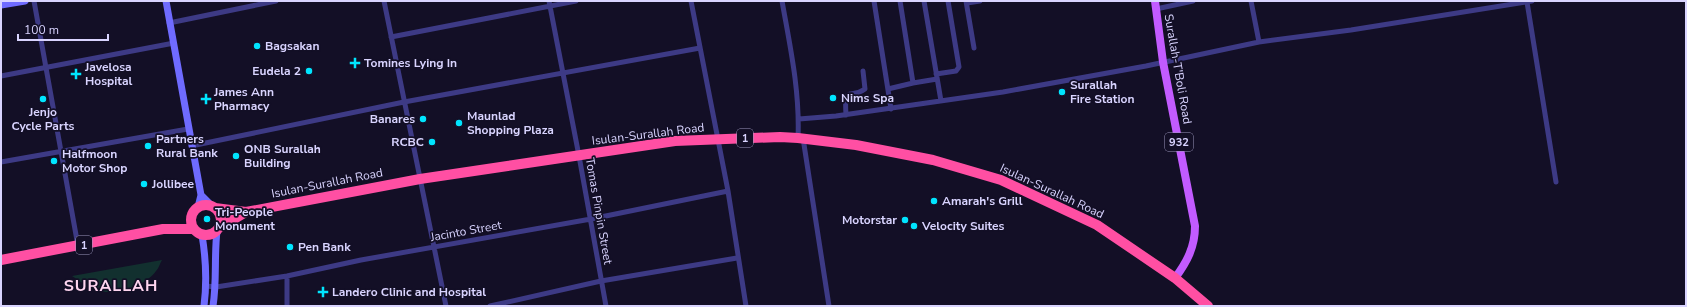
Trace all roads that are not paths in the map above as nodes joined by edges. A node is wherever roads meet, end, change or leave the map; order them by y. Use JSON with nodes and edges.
{"nodes":[{"id":1,"x":24,"y":1,"type":"edge"},
{"id":2,"x":34,"y":1,"type":"edge"},
{"id":3,"x":166,"y":1,"type":"edge"},
{"id":4,"x":276,"y":1,"type":"edge"},
{"id":5,"x":384,"y":1,"type":"edge"},
{"id":6,"x":576,"y":1,"type":"edge"},
{"id":7,"x":691,"y":1,"type":"edge"},
{"id":8,"x":782,"y":1,"type":"edge"},
{"id":9,"x":874,"y":1,"type":"edge"},
{"id":10,"x":900,"y":1,"type":"edge"},
{"id":11,"x":924,"y":1,"type":"edge"},
{"id":12,"x":948,"y":1,"type":"edge"},
{"id":13,"x":980,"y":1,"type":"edge"},
{"id":14,"x":1193,"y":1,"type":"edge"},
{"id":15,"x":1251,"y":1,"type":"edge"},
{"id":16,"x":1529,"y":1,"type":"edge"},
{"id":17,"x":967,"y":2,"type":"edge"},
{"id":18,"x":549,"y":3,"type":"edge"},
{"id":19,"x":1,"y":5,"type":"edge"},
{"id":20,"x":1155,"y":5,"type":"edge"},
{"id":21,"x":169,"y":23,"type":"junction"},
{"id":22,"x":391,"y":37,"type":"junction"},
{"id":23,"x":1258,"y":42,"type":"junction"},
{"id":24,"x":174,"y":43,"type":"junction"},
{"id":25,"x":700,"y":48,"type":"junction"},
{"id":26,"x":974,"y":48,"type":"dead end"},
{"id":27,"x":1163,"y":62,"type":"junction"},
{"id":28,"x":46,"y":67,"type":"junction"},
{"id":29,"x":863,"y":71,"type":"dead end"},
{"id":30,"x":562,"y":73,"type":"junction"},
{"id":31,"x":1,"y":76,"type":"edge"},
{"id":32,"x":937,"y":76,"type":"junction"},
{"id":33,"x":913,"y":83,"type":"junction"},
{"id":34,"x":888,"y":89,"type":"junction"},
{"id":35,"x":941,"y":101,"type":"junction"},
{"id":36,"x":404,"y":102,"type":"junction"},
{"id":37,"x":892,"y":109,"type":"junction"},
{"id":38,"x":846,"y":115,"type":"junction"},
{"id":39,"x":799,"y":119,"type":"junction"},
{"id":40,"x":188,"y":129,"type":"junction"},
{"id":41,"x":717,"y":138,"type":"junction"},
{"id":42,"x":800,"y":138,"type":"junction"},
{"id":43,"x":191,"y":146,"type":"junction"},
{"id":44,"x":62,"y":150,"type":"junction"},
{"id":45,"x":579,"y":156,"type":"junction"},
{"id":46,"x":1,"y":162,"type":"edge"},
{"id":47,"x":420,"y":179,"type":"junction"},
{"id":48,"x":1556,"y":182,"type":"dead end"},
{"id":49,"x":728,"y":191,"type":"junction"},
{"id":50,"x":201,"y":194,"type":"junction"},
{"id":51,"x":213,"y":206,"type":"junction"},
{"id":52,"x":195,"y":211,"type":"junction"},
{"id":53,"x":246,"y":212,"type":"junction"},
{"id":54,"x":590,"y":219,"type":"junction"},
{"id":55,"x":167,"y":228,"type":"junction"},
{"id":56,"x":218,"y":230,"type":"junction"},
{"id":57,"x":198,"y":232,"type":"junction"},
{"id":58,"x":78,"y":246,"type":"junction"},
{"id":59,"x":433,"y":247,"type":"junction"},
{"id":60,"x":738,"y":258,"type":"junction"},
{"id":61,"x":1,"y":260,"type":"edge"},
{"id":62,"x":287,"y":276,"type":"junction"},
{"id":63,"x":1175,"y":278,"type":"junction"},
{"id":64,"x":601,"y":281,"type":"junction"},
{"id":65,"x":206,"y":286,"type":"junction"},
{"id":66,"x":216,"y":287,"type":"junction"},
{"id":67,"x":1205,"y":305,"type":"edge"},
{"id":68,"x":204,"y":306,"type":"edge"},
{"id":69,"x":213,"y":306,"type":"edge"},
{"id":70,"x":287,"y":306,"type":"edge"},
{"id":71,"x":446,"y":306,"type":"edge"},
{"id":72,"x":490,"y":306,"type":"edge"},
{"id":73,"x":606,"y":306,"type":"edge"},
{"id":74,"x":746,"y":306,"type":"edge"},
{"id":75,"x":830,"y":306,"type":"edge"}],
"edges":[{"from":1,"to":19,"type":"street"},
{"from":2,"to":28,"type":"street"},
{"from":3,"to":21,"type":"street"},
{"from":4,"to":21,"type":"street"},
{"from":5,"to":22,"type":"street"},
{"from":6,"to":18,"type":"street"},
{"from":7,"to":25,"type":"street"},
{"from":8,"to":39,"type":"street"},
{"from":9,"to":34,"type":"street"},
{"from":10,"to":33,"type":"street"},
{"from":11,"to":32,"type":"street"},
{"from":12,"to":32,"type":"street"},
{"from":13,"to":17,"type":"street"},
{"from":14,"to":20,"type":"street"},
{"from":15,"to":23,"type":"street"},
{"from":16,"to":23,"type":"street"},
{"from":16,"to":48,"type":"street"},
{"from":17,"to":26,"type":"street"},
{"from":18,"to":22,"type":"street"},
{"from":18,"to":30,"type":"street","name":"Tomas Pinpin Street"},
{"from":20,"to":27,"type":"main road","name":"Surallah-T'Boli Road","number":"932"},
{"from":21,"to":24,"type":"street"},
{"from":22,"to":36,"type":"street"},
{"from":23,"to":27,"type":"street"},
{"from":24,"to":28,"type":"street"},
{"from":24,"to":40,"type":"street"},
{"from":25,"to":30,"type":"street"},
{"from":25,"to":41,"type":"street"},
{"from":27,"to":35,"type":"street"},
{"from":27,"to":63,"type":"main road","name":"Surallah-T'Boli Road","number":"932"},
{"from":28,"to":31,"type":"street"},
{"from":28,"to":44,"type":"street"},
{"from":29,"to":38,"type":"street"},
{"from":30,"to":36,"type":"street"},
{"from":30,"to":45,"type":"street","name":"Tomas Pinpin Street"},
{"from":32,"to":33,"type":"street"},
{"from":32,"to":35,"type":"street"},
{"from":33,"to":34,"type":"street"},
{"from":34,"to":37,"type":"street"},
{"from":35,"to":37,"type":"street"},
{"from":36,"to":43,"type":"street"},
{"from":36,"to":47,"type":"street"},
{"from":37,"to":38,"type":"street"},
{"from":38,"to":39,"type":"street"},
{"from":39,"to":42,"type":"street"},
{"from":40,"to":43,"type":"street"},
{"from":40,"to":44,"type":"street"},
{"from":41,"to":42,"type":"highway","name":"Isulan-Surallah Road","number":"1"},
{"from":41,"to":45,"type":"highway","name":"Isulan-Surallah Road","number":"1"},
{"from":41,"to":49,"type":"street"},
{"from":42,"to":63,"type":"highway","name":"Isulan-Surallah Road","number":"1"},
{"from":42,"to":75,"type":"street"},
{"from":43,"to":50,"type":"street"},
{"from":44,"to":46,"type":"street"},
{"from":44,"to":58,"type":"street"},
{"from":45,"to":47,"type":"highway","name":"Isulan-Surallah Road","number":"1"},
{"from":45,"to":54,"type":"street","name":"Tomas Pinpin Street"},
{"from":47,"to":53,"type":"highway","name":"Isulan-Surallah Road","number":"1"},
{"from":47,"to":59,"type":"street"},
{"from":49,"to":54,"type":"street","name":"Jacinto Street"},
{"from":49,"to":60,"type":"street"},
{"from":50,"to":51,"type":"street"},
{"from":50,"to":52,"type":"street"},
{"from":51,"to":52,"type":"highway","number":"1"},
{"from":51,"to":53,"type":"highway","name":"Isulan-Surallah Road","number":"1"},
{"from":51,"to":56,"type":"highway"},
{"from":52,"to":55,"type":"highway","number":"1"},
{"from":52,"to":57,"type":"highway"},
{"from":53,"to":56,"type":"highway","name":"Isulan-Surallah Road","number":"1"},
{"from":54,"to":59,"type":"street","name":"Jacinto Street"},
{"from":54,"to":64,"type":"street","name":"Tomas Pinpin Street"},
{"from":55,"to":57,"type":"highway","number":"1"},
{"from":55,"to":58,"type":"highway","number":"1"},
{"from":56,"to":57,"type":"highway","number":"1"},
{"from":56,"to":66,"type":"street"},
{"from":57,"to":65,"type":"street"},
{"from":58,"to":61,"type":"highway","number":"1"},
{"from":59,"to":62,"type":"street","name":"Jacinto Street"},
{"from":59,"to":71,"type":"street"},
{"from":60,"to":64,"type":"street"},
{"from":60,"to":74,"type":"street"},
{"from":62,"to":66,"type":"street","name":"Jacinto Street"},
{"from":62,"to":70,"type":"street"},
{"from":63,"to":67,"type":"highway","name":"Isulan-Surallah Road","number":"1"},
{"from":64,"to":72,"type":"street"},
{"from":64,"to":73,"type":"street","name":"Tomas Pinpin Street"},
{"from":65,"to":66,"type":"street","name":"Jacinto Street"},
{"from":65,"to":68,"type":"street"},
{"from":66,"to":69,"type":"street"}]}
